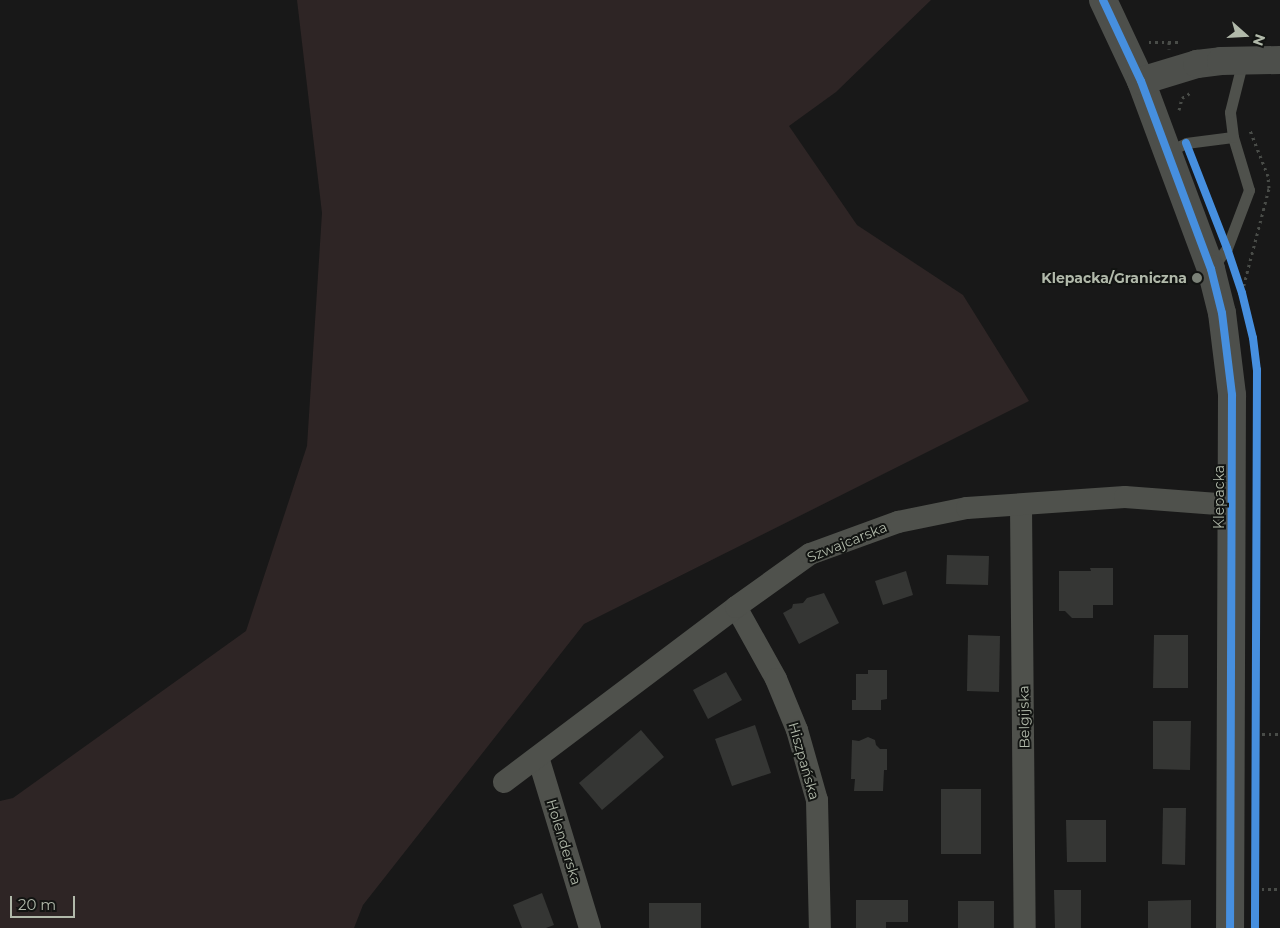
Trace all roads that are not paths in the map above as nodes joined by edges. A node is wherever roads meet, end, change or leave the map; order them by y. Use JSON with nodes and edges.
{"nodes":[{"id":1,"x":1103,"y":0,"type":"edge"},
{"id":2,"x":1243,"y":60,"type":"junction"},
{"id":3,"x":1280,"y":60,"type":"edge"},
{"id":4,"x":1141,"y":81,"type":"junction"},
{"id":5,"x":1233,"y":137,"type":"junction"},
{"id":6,"x":1168,"y":152,"type":"junction"},
{"id":7,"x":1211,"y":269,"type":"junction"},
{"id":8,"x":1231,"y":505,"type":"junction"},
{"id":9,"x":1021,"y":506,"type":"junction"},
{"id":10,"x":736,"y":607,"type":"junction"},
{"id":11,"x":538,"y":757,"type":"junction"},
{"id":12,"x":504,"y":782,"type":"dead end"},
{"id":13,"x":590,"y":928,"type":"edge"},
{"id":14,"x":820,"y":928,"type":"edge"},
{"id":15,"x":1025,"y":928,"type":"edge"},
{"id":16,"x":1230,"y":928,"type":"edge"}],
"edges":[{"from":1,"to":4,"type":"street","name":"Klepacka"},
{"from":2,"to":3,"type":"street"},
{"from":2,"to":4,"type":"street"},
{"from":2,"to":5,"type":"lane"},
{"from":4,"to":6,"type":"street","name":"Klepacka"},
{"from":5,"to":6,"type":"lane"},
{"from":5,"to":7,"type":"lane"},
{"from":6,"to":7,"type":"street","name":"Klepacka"},
{"from":7,"to":8,"type":"street","name":"Klepacka"},
{"from":8,"to":9,"type":"street","name":"Szwajcarska"},
{"from":8,"to":16,"type":"street","name":"Klepacka"},
{"from":9,"to":10,"type":"street","name":"Szwajcarska"},
{"from":9,"to":15,"type":"street","name":"Belgijska"},
{"from":10,"to":11,"type":"street","name":"Szwajcarska"},
{"from":10,"to":14,"type":"street","name":"Hiszpańska"},
{"from":11,"to":12,"type":"street","name":"Szwajcarska"},
{"from":11,"to":13,"type":"street","name":"Holenderska"}]}
